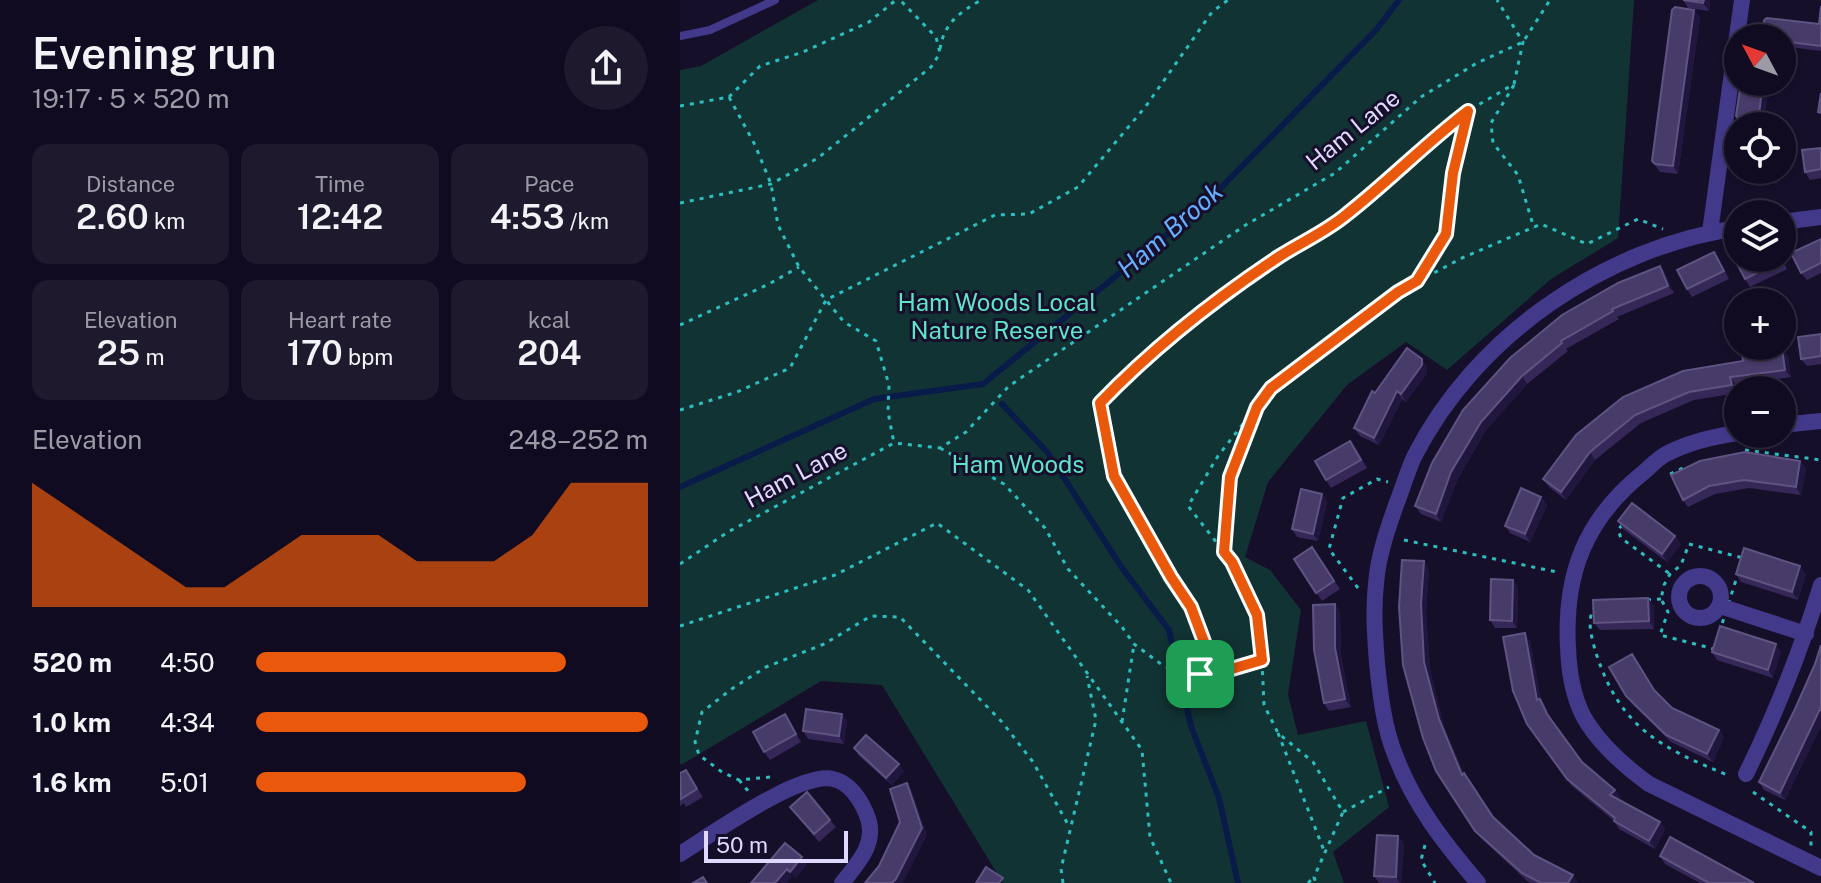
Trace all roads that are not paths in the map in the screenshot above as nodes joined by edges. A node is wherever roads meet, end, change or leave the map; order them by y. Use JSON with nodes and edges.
{"nodes":[{"id":1,"x":775,"y":0,"type":"edge"},
{"id":2,"x":1742,"y":0,"type":"edge"},
{"id":3,"x":680,"y":36,"type":"edge"},
{"id":4,"x":1821,"y":217,"type":"edge"},
{"id":5,"x":1796,"y":220,"type":"edge"},
{"id":6,"x":1724,"y":230,"type":"edge"},
{"id":7,"x":1710,"y":232,"type":"junction"},
{"id":8,"x":1821,"y":421,"type":"edge"},
{"id":9,"x":1796,"y":424,"type":"edge"},
{"id":10,"x":1724,"y":443,"type":"edge"},
{"id":11,"x":1821,"y":585,"type":"edge"},
{"id":12,"x":1724,"y":607,"type":"road end"},
{"id":13,"x":1806,"y":634,"type":"junction"},
{"id":14,"x":1744,"y":782,"type":"road end"},
{"id":15,"x":680,"y":854,"type":"edge"},
{"id":16,"x":1814,"y":864,"type":"edge"},
{"id":17,"x":842,"y":883,"type":"edge"},
{"id":18,"x":1478,"y":883,"type":"edge"}],
"edges":[{"from":1,"to":3,"type":"lane"},
{"from":2,"to":7,"type":"street"},
{"from":4,"to":5,"type":"street"},
{"from":6,"to":7,"type":"street"},
{"from":7,"to":18,"type":"street"},
{"from":8,"to":9,"type":"street"},
{"from":10,"to":16,"type":"street"},
{"from":11,"to":13,"type":"street"},
{"from":12,"to":13,"type":"street"},
{"from":13,"to":14,"type":"street"},
{"from":15,"to":17,"type":"street"}]}
